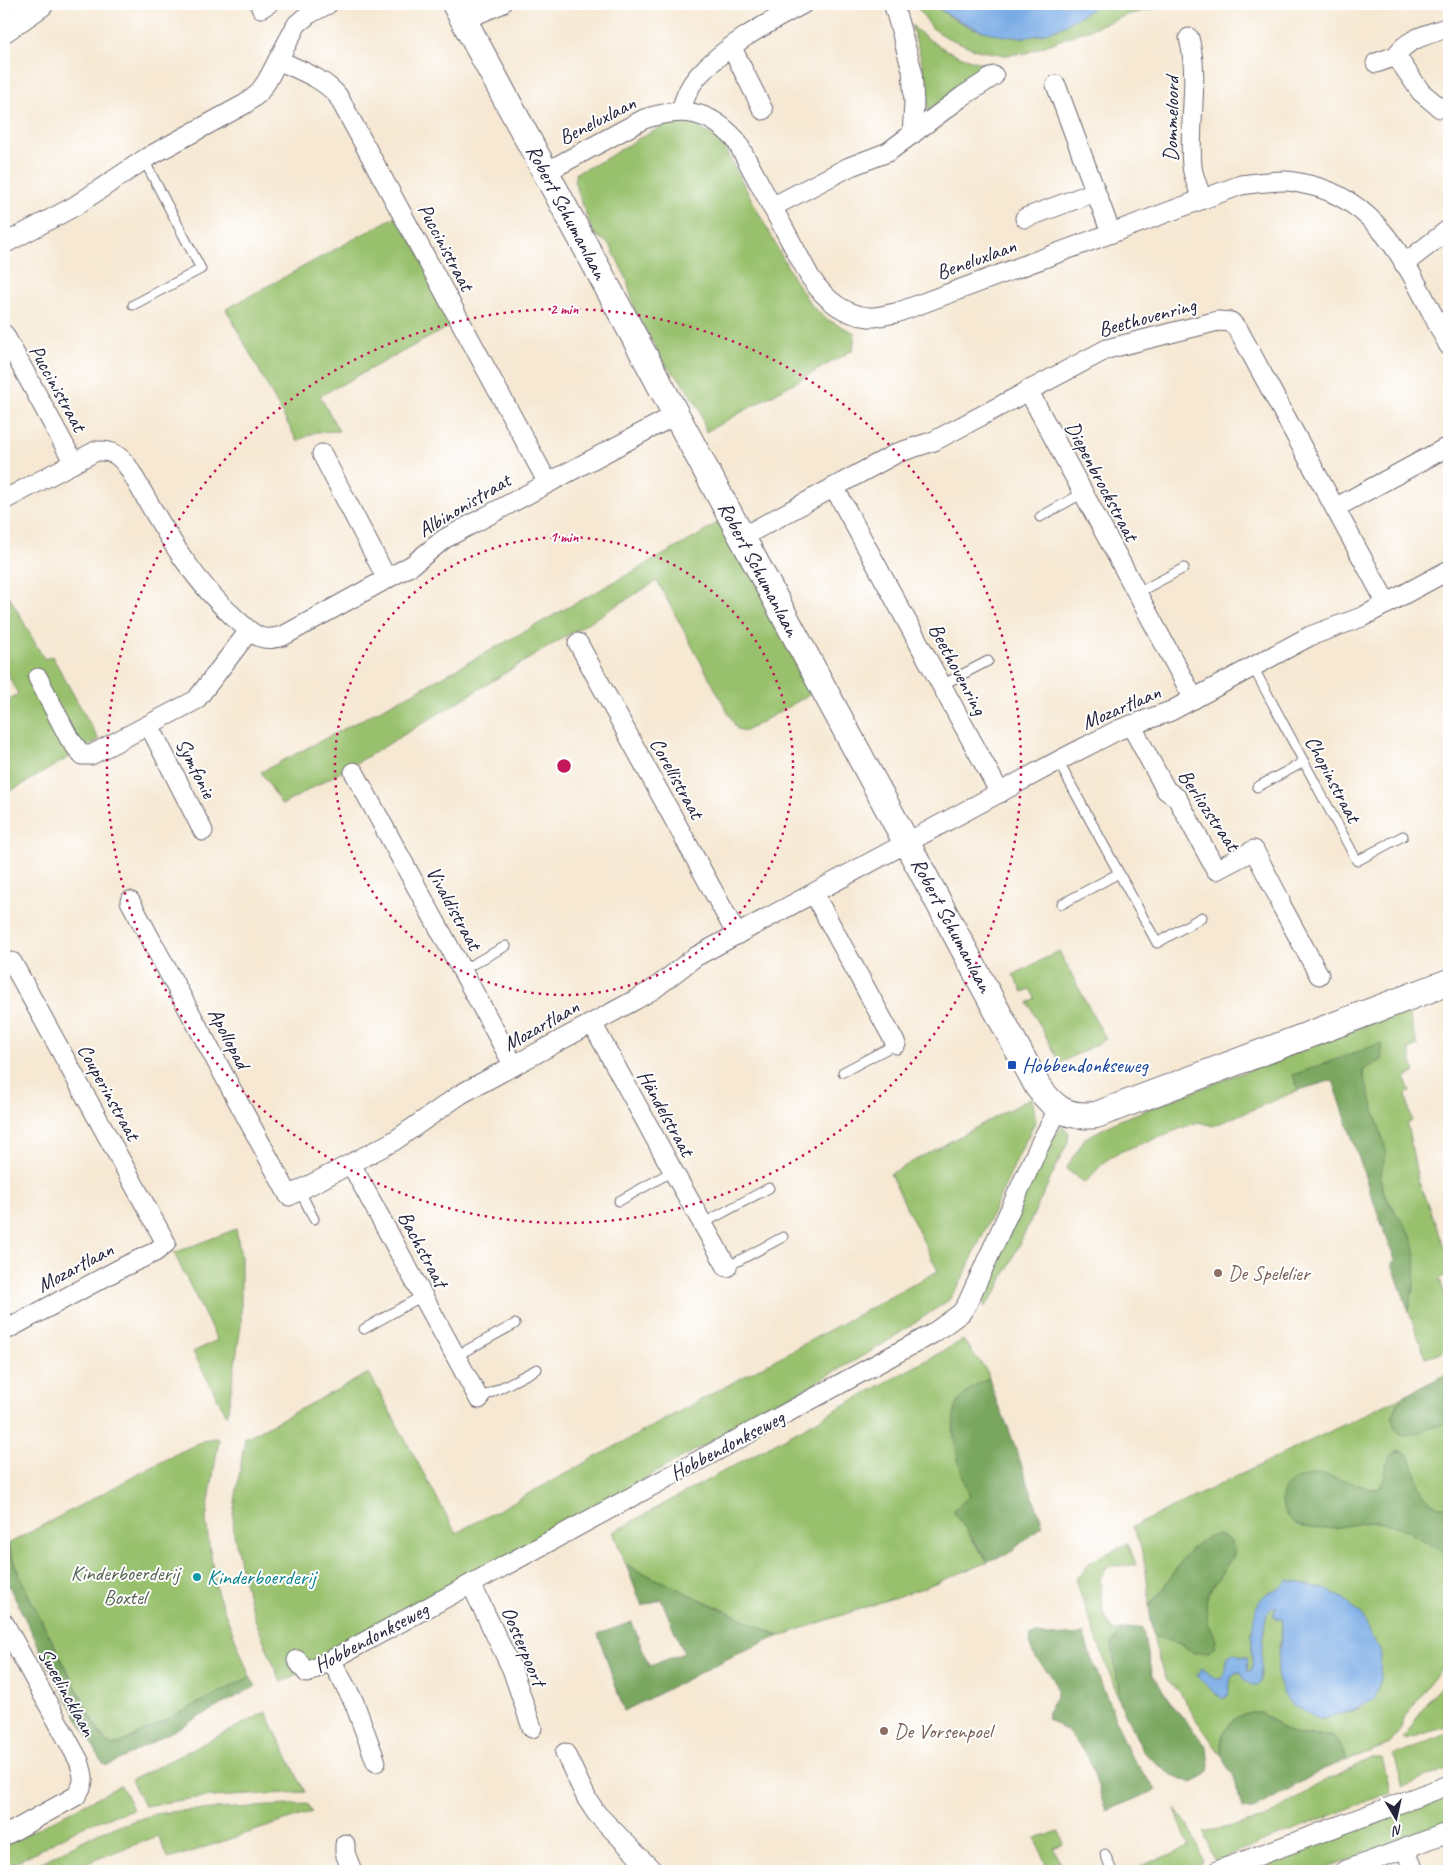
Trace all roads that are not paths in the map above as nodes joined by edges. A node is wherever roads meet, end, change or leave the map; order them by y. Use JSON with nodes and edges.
{"nodes":[{"id":1,"x":40,"y":4,"type":"edge"},
{"id":2,"x":328,"y":4,"type":"edge"},
{"id":3,"x":498,"y":4,"type":"edge"},
{"id":4,"x":803,"y":4,"type":"edge"},
{"id":5,"x":894,"y":6,"type":"dead end"},
{"id":6,"x":306,"y":9,"type":"edge"},
{"id":7,"x":459,"y":12,"type":"edge"},
{"id":8,"x":1449,"y":27,"type":"edge"},
{"id":9,"x":4,"y":29,"type":"edge"},
{"id":10,"x":1189,"y":38,"type":"dead end"},
{"id":11,"x":732,"y":48,"type":"junction"},
{"id":12,"x":1396,"y":56,"type":"junction"},
{"id":13,"x":278,"y":60,"type":"junction"},
{"id":14,"x":1376,"y":64,"type":"dead end"},
{"id":15,"x":994,"y":76,"type":"dead end"},
{"id":16,"x":1056,"y":85,"type":"dead end"},
{"id":17,"x":1440,"y":108,"type":"dead end"},
{"id":18,"x":763,"y":110,"type":"dead end"},
{"id":19,"x":681,"y":111,"type":"junction"},
{"id":20,"x":912,"y":135,"type":"junction"},
{"id":21,"x":144,"y":160,"type":"junction"},
{"id":22,"x":546,"y":172,"type":"junction"},
{"id":23,"x":1096,"y":192,"type":"junction"},
{"id":24,"x":1202,"y":199,"type":"junction"},
{"id":25,"x":772,"y":207,"type":"junction"},
{"id":26,"x":1025,"y":218,"type":"dead end"},
{"id":27,"x":1449,"y":229,"type":"edge"},
{"id":28,"x":1111,"y":233,"type":"junction"},
{"id":29,"x":4,"y":244,"type":"edge"},
{"id":30,"x":1404,"y":264,"type":"junction"},
{"id":31,"x":133,"y":305,"type":"dead end"},
{"id":32,"x":4,"y":334,"type":"edge"},
{"id":33,"x":1449,"y":346,"type":"edge"},
{"id":34,"x":1028,"y":390,"type":"junction"},
{"id":35,"x":677,"y":414,"type":"junction"},
{"id":36,"x":1449,"y":446,"type":"edge"},
{"id":37,"x":322,"y":454,"type":"dead end"},
{"id":38,"x":74,"y":463,"type":"junction"},
{"id":39,"x":548,"y":483,"type":"junction"},
{"id":40,"x":834,"y":487,"type":"junction"},
{"id":41,"x":1083,"y":493,"type":"junction"},
{"id":42,"x":4,"y":500,"type":"edge"},
{"id":43,"x":1335,"y":508,"type":"junction"},
{"id":44,"x":1040,"y":517,"type":"dead end"},
{"id":45,"x":742,"y":537,"type":"junction"},
{"id":46,"x":1184,"y":568,"type":"dead end"},
{"id":47,"x":1448,"y":573,"type":"edge"},
{"id":48,"x":387,"y":579,"type":"junction"},
{"id":49,"x":1137,"y":593,"type":"junction"},
{"id":50,"x":1387,"y":604,"type":"junction"},
{"id":51,"x":249,"y":631,"type":"junction"},
{"id":52,"x":578,"y":643,"type":"dead end"},
{"id":53,"x":988,"y":660,"type":"dead end"},
{"id":54,"x":1253,"y":667,"type":"junction"},
{"id":55,"x":38,"y":678,"type":"dead end"},
{"id":56,"x":942,"y":685,"type":"junction"},
{"id":57,"x":1194,"y":700,"type":"junction"},
{"id":58,"x":149,"y":725,"type":"junction"},
{"id":59,"x":1131,"y":725,"type":"junction"},
{"id":60,"x":1058,"y":761,"type":"junction"},
{"id":61,"x":1304,"y":762,"type":"junction"},
{"id":62,"x":354,"y":772,"type":"dead end"},
{"id":63,"x":1257,"y":787,"type":"dead end"},
{"id":64,"x":1000,"y":793,"type":"junction"},
{"id":65,"x":203,"y":831,"type":"dead end"},
{"id":66,"x":1403,"y":836,"type":"dead end"},
{"id":67,"x":908,"y":843,"type":"junction"},
{"id":68,"x":1119,"y":873,"type":"junction"},
{"id":69,"x":814,"y":894,"type":"junction"},
{"id":70,"x":130,"y":902,"type":"dead end"},
{"id":71,"x":1062,"y":904,"type":"dead end"},
{"id":72,"x":1202,"y":917,"type":"dead end"},
{"id":73,"x":737,"y":935,"type":"junction"},
{"id":74,"x":506,"y":946,"type":"dead end"},
{"id":75,"x":12,"y":962,"type":"dead end"},
{"id":76,"x":462,"y":970,"type":"junction"},
{"id":77,"x":1319,"y":975,"type":"dead end"},
{"id":78,"x":1449,"y":982,"type":"edge"},
{"id":79,"x":592,"y":1023,"type":"junction"},
{"id":80,"x":896,"y":1044,"type":"joint"},
{"id":81,"x":514,"y":1066,"type":"junction"},
{"id":82,"x":843,"y":1072,"type":"dead end"},
{"id":83,"x":1070,"y":1113,"type":"junction"},
{"id":84,"x":351,"y":1164,"type":"junction"},
{"id":85,"x":673,"y":1172,"type":"junction"},
{"id":86,"x":769,"y":1188,"type":"dead end"},
{"id":87,"x":295,"y":1194,"type":"junction"},
{"id":88,"x":619,"y":1201,"type":"dead end"},
{"id":89,"x":314,"y":1219,"type":"dead end"},
{"id":90,"x":702,"y":1224,"type":"junction"},
{"id":91,"x":783,"y":1237,"type":"dead end"},
{"id":92,"x":166,"y":1243,"type":"joint"},
{"id":93,"x":727,"y":1267,"type":"joint"},
{"id":94,"x":422,"y":1296,"type":"junction"},
{"id":95,"x":515,"y":1324,"type":"dead end"},
{"id":96,"x":364,"y":1328,"type":"dead end"},
{"id":97,"x":4,"y":1331,"type":"edge"},
{"id":98,"x":456,"y":1356,"type":"junction"},
{"id":99,"x":537,"y":1369,"type":"dead end"},
{"id":100,"x":479,"y":1399,"type":"joint"},
{"id":101,"x":471,"y":1584,"type":"junction"},
{"id":102,"x":4,"y":1622,"type":"edge"},
{"id":103,"x":297,"y":1660,"type":"dead end"},
{"id":104,"x":331,"y":1660,"type":"junction"},
{"id":105,"x":532,"y":1728,"type":"dead end"},
{"id":106,"x":565,"y":1753,"type":"dead end"},
{"id":107,"x":376,"y":1762,"type":"dead end"},
{"id":108,"x":1449,"y":1785,"type":"edge"},
{"id":109,"x":1449,"y":1832,"type":"edge"},
{"id":110,"x":4,"y":1836,"type":"edge"},
{"id":111,"x":345,"y":1844,"type":"dead end"},
{"id":112,"x":1405,"y":1848,"type":"junction"},
{"id":113,"x":1105,"y":1854,"type":"dead end"},
{"id":114,"x":352,"y":1871,"type":"edge"},
{"id":115,"x":653,"y":1871,"type":"edge"},
{"id":116,"x":1112,"y":1871,"type":"edge"},
{"id":117,"x":1217,"y":1871,"type":"edge"},
{"id":118,"x":1344,"y":1871,"type":"edge"},
{"id":119,"x":1414,"y":1871,"type":"edge"}],
"edges":[{"from":1,"to":9,"type":"street"},
{"from":2,"to":6,"type":"street"},
{"from":3,"to":7,"type":"street"},
{"from":4,"to":11,"type":"street"},
{"from":5,"to":20,"type":"street"},
{"from":6,"to":13,"type":"street"},
{"from":7,"to":22,"type":"street","name":"Robert Schumanlaan"},
{"from":8,"to":12,"type":"street"},
{"from":10,"to":24,"type":"street","name":"Dommeloord"},
{"from":11,"to":18,"type":"street"},
{"from":11,"to":19,"type":"street"},
{"from":12,"to":14,"type":"street"},
{"from":12,"to":17,"type":"street"},
{"from":13,"to":21,"type":"street"},
{"from":13,"to":39,"type":"street","name":"Puccinistraat"},
{"from":15,"to":20,"type":"street"},
{"from":16,"to":23,"type":"street"},
{"from":19,"to":22,"type":"street","name":"Beneluxlaan"},
{"from":19,"to":25,"type":"street","name":"Beneluxlaan"},
{"from":20,"to":25,"type":"street"},
{"from":21,"to":29,"type":"street"},
{"from":21,"to":31,"type":"lane"},
{"from":22,"to":35,"type":"street","name":"Robert Schumanlaan"},
{"from":23,"to":26,"type":"street"},
{"from":23,"to":28,"type":"street"},
{"from":24,"to":28,"type":"street","name":"Beneluxlaan"},
{"from":24,"to":30,"type":"street","name":"Beneluxlaan"},
{"from":25,"to":28,"type":"street","name":"Beneluxlaan"},
{"from":27,"to":30,"type":"street"},
{"from":30,"to":33,"type":"street","name":"Beneluxlaan"},
{"from":32,"to":38,"type":"street","name":"Puccinistraat"},
{"from":34,"to":40,"type":"street","name":"Beethovenring"},
{"from":34,"to":41,"type":"street","name":"Diepenbrockstraat"},
{"from":34,"to":43,"type":"street","name":"Beethovenring"},
{"from":35,"to":39,"type":"street","name":"Albinonistraat"},
{"from":35,"to":45,"type":"street","name":"Robert Schumanlaan"},
{"from":36,"to":43,"type":"street"},
{"from":37,"to":48,"type":"street"},
{"from":38,"to":42,"type":"street","name":"Albinonistraat"},
{"from":38,"to":51,"type":"street","name":"Albinonistraat"},
{"from":39,"to":48,"type":"street","name":"Albinonistraat"},
{"from":40,"to":45,"type":"street","name":"Beethovenring"},
{"from":40,"to":56,"type":"street","name":"Beethovenring"},
{"from":41,"to":44,"type":"lane"},
{"from":41,"to":49,"type":"street","name":"Diepenbrockstraat"},
{"from":43,"to":50,"type":"street","name":"Beethovenring"},
{"from":45,"to":67,"type":"street","name":"Robert Schumanlaan"},
{"from":46,"to":49,"type":"lane"},
{"from":47,"to":50,"type":"street","name":"Mozartlaan"},
{"from":48,"to":51,"type":"street","name":"Albinonistraat"},
{"from":49,"to":57,"type":"street","name":"Diepenbrockstraat"},
{"from":50,"to":54,"type":"street","name":"Mozartlaan"},
{"from":51,"to":58,"type":"street"},
{"from":52,"to":73,"type":"street","name":"Corellistraat"},
{"from":53,"to":56,"type":"lane"},
{"from":54,"to":57,"type":"street","name":"Mozartlaan"},
{"from":54,"to":61,"type":"lane","name":"Chopinstraat"},
{"from":55,"to":58,"type":"street"},
{"from":56,"to":64,"type":"street","name":"Beethovenring"},
{"from":57,"to":59,"type":"street","name":"Mozartlaan"},
{"from":58,"to":65,"type":"street","name":"Symfonie"},
{"from":59,"to":60,"type":"street","name":"Mozartlaan"},
{"from":59,"to":77,"type":"street","name":"Berliozstraat"},
{"from":60,"to":64,"type":"street","name":"Mozartlaan"},
{"from":60,"to":68,"type":"lane"},
{"from":61,"to":63,"type":"lane"},
{"from":61,"to":66,"type":"lane","name":"Chopinstraat"},
{"from":62,"to":76,"type":"street","name":"Vivaldistraat"},
{"from":64,"to":67,"type":"street","name":"Mozartlaan"},
{"from":67,"to":69,"type":"street","name":"Mozartlaan"},
{"from":67,"to":83,"type":"street","name":"Robert Schumanlaan"},
{"from":68,"to":71,"type":"lane"},
{"from":68,"to":72,"type":"lane"},
{"from":69,"to":73,"type":"street","name":"Mozartlaan"},
{"from":69,"to":80,"type":"street"},
{"from":70,"to":87,"type":"street","name":"Apollopad"},
{"from":73,"to":79,"type":"street","name":"Mozartlaan"},
{"from":74,"to":76,"type":"lane"},
{"from":75,"to":92,"type":"street","name":"Couperinstraat"},
{"from":76,"to":81,"type":"street","name":"Vivaldistraat"},
{"from":78,"to":83,"type":"street"},
{"from":79,"to":81,"type":"street","name":"Mozartlaan"},
{"from":79,"to":85,"type":"street","name":"Händelstraat"},
{"from":80,"to":82,"type":"lane"},
{"from":81,"to":84,"type":"street","name":"Mozartlaan"},
{"from":83,"to":101,"type":"street","name":"Hobbendonkseweg"},
{"from":84,"to":87,"type":"street","name":"Mozartlaan"},
{"from":84,"to":94,"type":"street","name":"Bachstraat"},
{"from":85,"to":88,"type":"lane"},
{"from":85,"to":90,"type":"street","name":"Händelstraat"},
{"from":86,"to":90,"type":"lane"},
{"from":87,"to":89,"type":"lane"},
{"from":90,"to":93,"type":"street","name":"Händelstraat"},
{"from":91,"to":93,"type":"lane","name":"Händelstraat"},
{"from":92,"to":97,"type":"street","name":"Mozartlaan"},
{"from":94,"to":96,"type":"lane"},
{"from":94,"to":98,"type":"street","name":"Bachstraat"},
{"from":95,"to":98,"type":"lane"},
{"from":98,"to":100,"type":"street","name":"Bachstraat"},
{"from":99,"to":100,"type":"lane","name":"Bachstraat"},
{"from":101,"to":104,"type":"street","name":"Hobbendonkseweg"},
{"from":101,"to":105,"type":"street","name":"Oosterpoort"},
{"from":102,"to":110,"type":"street","name":"Sweelincklaan"},
{"from":103,"to":104,"type":"street","name":"Hobbendonkseweg"},
{"from":104,"to":107,"type":"street"},
{"from":106,"to":115,"type":"street"},
{"from":108,"to":117,"type":"street"},
{"from":109,"to":112,"type":"street"},
{"from":111,"to":114,"type":"street"},
{"from":112,"to":118,"type":"street"},
{"from":112,"to":119,"type":"street"},
{"from":113,"to":116,"type":"lane"}]}
